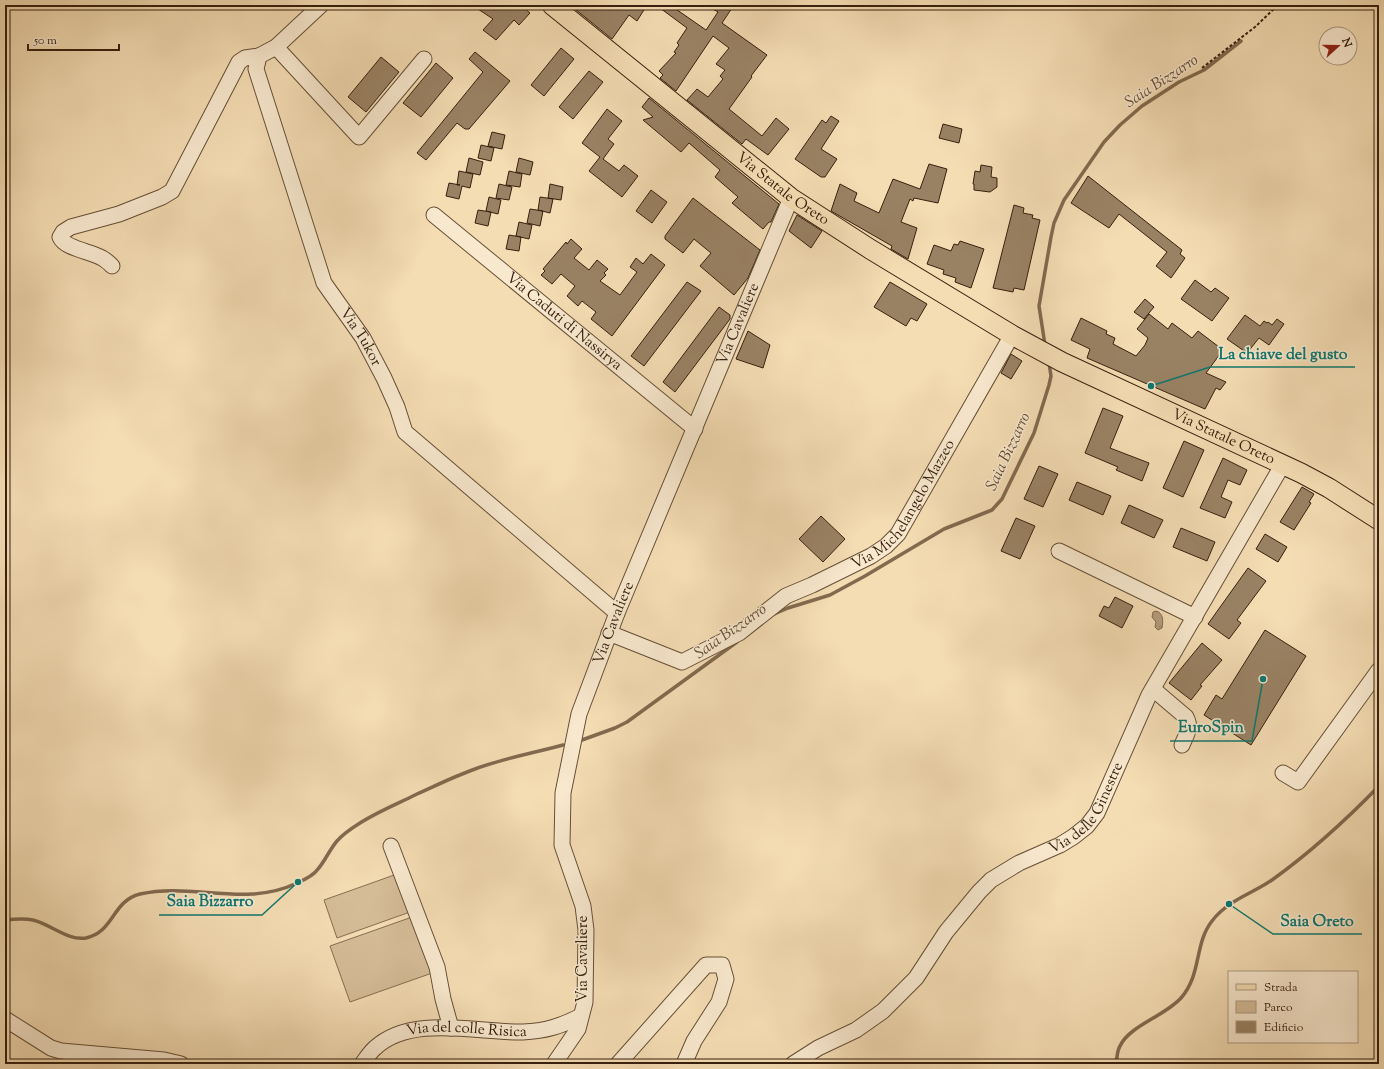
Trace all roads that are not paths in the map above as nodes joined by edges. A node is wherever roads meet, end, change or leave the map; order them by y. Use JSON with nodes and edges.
{"nodes":[{"id":1,"x":321,"y":5,"type":"edge"},
{"id":2,"x":552,"y":5,"type":"edge"},
{"id":3,"x":276,"y":47,"type":"junction"},
{"id":4,"x":259,"y":56,"type":"junction"},
{"id":5,"x":424,"y":59,"type":"dead end"},
{"id":6,"x":792,"y":198,"type":"junction"},
{"id":7,"x":434,"y":214,"type":"dead end"},
{"id":8,"x":112,"y":266,"type":"dead end"},
{"id":9,"x":1012,"y":335,"type":"junction"},
{"id":10,"x":695,"y":429,"type":"junction"},
{"id":11,"x":1283,"y":464,"type":"junction"},
{"id":12,"x":1379,"y":520,"type":"edge"},
{"id":13,"x":1059,"y":551,"type":"dead end"},
{"id":14,"x":617,"y":612,"type":"junction"},
{"id":15,"x":1195,"y":617,"type":"junction"},
{"id":16,"x":609,"y":633,"type":"junction"},
{"id":17,"x":1379,"y":670,"type":"edge"},
{"id":18,"x":1153,"y":689,"type":"junction"},
{"id":19,"x":1182,"y":745,"type":"dead end"},
{"id":20,"x":1283,"y":773,"type":"dead end"},
{"id":21,"x":392,"y":846,"type":"dead end"},
{"id":22,"x":581,"y":1016,"type":"junction"},
{"id":23,"x":5,"y":1018,"type":"edge"},
{"id":24,"x":451,"y":1028,"type":"junction"},
{"id":25,"x":181,"y":1064,"type":"edge"},
{"id":26,"x":362,"y":1064,"type":"edge"},
{"id":27,"x":554,"y":1064,"type":"edge"},
{"id":28,"x":618,"y":1064,"type":"edge"},
{"id":29,"x":684,"y":1064,"type":"edge"},
{"id":30,"x":793,"y":1064,"type":"edge"}],
"edges":[{"from":1,"to":3,"type":"street"},
{"from":2,"to":6,"type":"main road","name":"Via Statale Oreto"},
{"from":3,"to":4,"type":"street"},
{"from":3,"to":5,"type":"street"},
{"from":4,"to":8,"type":"street"},
{"from":4,"to":14,"type":"street","name":"Via Tukor"},
{"from":6,"to":9,"type":"main road","name":"Via Statale Oreto"},
{"from":6,"to":10,"type":"street","name":"Via Cavaliere"},
{"from":7,"to":10,"type":"street","name":"Via Caduti di Nassirya"},
{"from":9,"to":11,"type":"main road","name":"Via Statale Oreto"},
{"from":9,"to":16,"type":"street","name":"Via Michelangelo Mazzeo"},
{"from":10,"to":14,"type":"street","name":"Via Cavaliere"},
{"from":11,"to":12,"type":"main road","name":"Via Statale Oreto"},
{"from":11,"to":15,"type":"street","name":"Via delle Ginestre"},
{"from":13,"to":15,"type":"street"},
{"from":14,"to":16,"type":"street","name":"Via Cavaliere"},
{"from":15,"to":18,"type":"street","name":"Via delle Ginestre"},
{"from":16,"to":22,"type":"street","name":"Via Cavaliere"},
{"from":17,"to":20,"type":"street"},
{"from":18,"to":19,"type":"street"},
{"from":18,"to":30,"type":"street","name":"Via delle Ginestre"},
{"from":21,"to":24,"type":"street"},
{"from":22,"to":24,"type":"street","name":"Via del colle Risica"},
{"from":22,"to":27,"type":"street","name":"Via Cavaliere"},
{"from":23,"to":25,"type":"street"},
{"from":24,"to":26,"type":"street","name":"Via del colle Risica"},
{"from":28,"to":29,"type":"street"}]}
